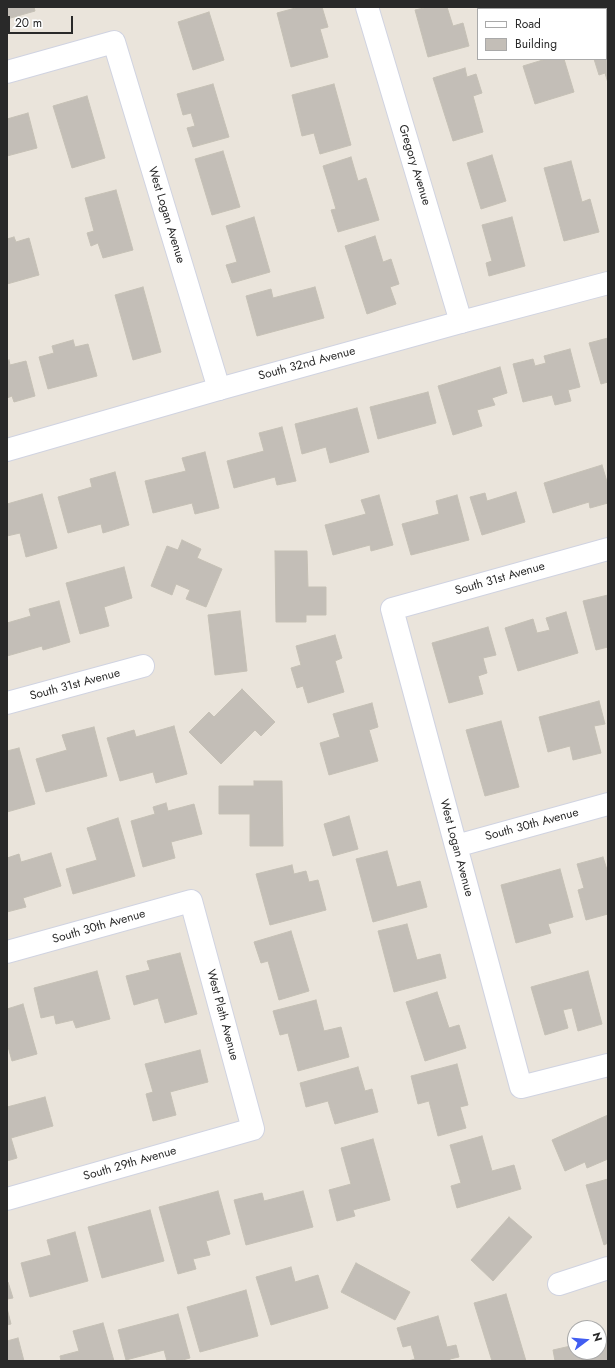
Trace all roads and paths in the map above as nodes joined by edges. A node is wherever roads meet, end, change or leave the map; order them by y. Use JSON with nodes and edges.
{"nodes":[{"id":1,"x":367,"y":7,"type":"edge"},
{"id":2,"x":7,"y":72,"type":"edge"},
{"id":3,"x":608,"y":284,"type":"edge"},
{"id":4,"x":461,"y":322,"type":"junction"},
{"id":5,"x":219,"y":389,"type":"junction"},
{"id":6,"x":7,"y":450,"type":"edge"},
{"id":7,"x":608,"y":549,"type":"edge"},
{"id":8,"x":392,"y":609,"type":"joint"},
{"id":9,"x":143,"y":666,"type":"dead end"},
{"id":10,"x":7,"y":703,"type":"edge"},
{"id":11,"x":608,"y":804,"type":"edge"},
{"id":12,"x":456,"y":846,"type":"junction"},
{"id":13,"x":191,"y":901,"type":"joint"},
{"id":14,"x":7,"y":952,"type":"edge"},
{"id":15,"x":608,"y":1065,"type":"edge"},
{"id":16,"x":253,"y":1130,"type":"joint"},
{"id":17,"x":7,"y":1199,"type":"edge"},
{"id":18,"x":608,"y":1268,"type":"edge"},
{"id":19,"x":559,"y":1284,"type":"dead end"}],
"edges":[{"from":1,"to":4,"type":"street","name":"Gregory Avenue"},
{"from":2,"to":5,"type":"street","name":"West Logan Avenue"},
{"from":3,"to":4,"type":"street","name":"South 32nd Avenue"},
{"from":4,"to":5,"type":"street","name":"South 32nd Avenue"},
{"from":5,"to":6,"type":"street","name":"South 32nd Avenue"},
{"from":7,"to":8,"type":"street","name":"South 31st Avenue"},
{"from":8,"to":12,"type":"street","name":"West Logan Avenue"},
{"from":9,"to":10,"type":"street","name":"South 31st Avenue"},
{"from":11,"to":12,"type":"street","name":"South 30th Avenue"},
{"from":12,"to":15,"type":"street","name":"West Logan Avenue"},
{"from":13,"to":14,"type":"street","name":"South 30th Avenue"},
{"from":13,"to":16,"type":"street","name":"West Plath Avenue"},
{"from":16,"to":17,"type":"street","name":"South 29th Avenue"},
{"from":18,"to":19,"type":"street"}]}
